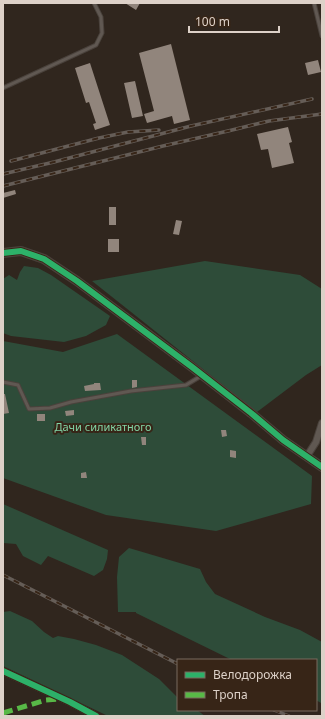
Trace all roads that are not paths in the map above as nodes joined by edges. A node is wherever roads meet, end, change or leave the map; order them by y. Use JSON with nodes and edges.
{"nodes":[{"id":1,"x":94,"y":3,"type":"edge"},
{"id":2,"x":314,"y":3,"type":"edge"},
{"id":3,"x":322,"y":36,"type":"edge"},
{"id":4,"x":3,"y":88,"type":"edge"},
{"id":5,"x":3,"y":253,"type":"edge"},
{"id":6,"x":202,"y":375,"type":"junction"},
{"id":7,"x":3,"y":382,"type":"edge"},
{"id":8,"x":322,"y":423,"type":"edge"},
{"id":9,"x":307,"y":456,"type":"junction"},
{"id":10,"x":322,"y":467,"type":"edge"},
{"id":11,"x":3,"y":671,"type":"edge"},
{"id":12,"x":96,"y":716,"type":"edge"}],
"edges":[{"from":1,"to":4,"type":"lane"},
{"from":2,"to":3,"type":"lane"},
{"from":5,"to":6,"type":"street"},
{"from":6,"to":7,"type":"lane"},
{"from":6,"to":9,"type":"street"},
{"from":8,"to":9,"type":"street"},
{"from":9,"to":10,"type":"street"},
{"from":11,"to":12,"type":"street"}]}
